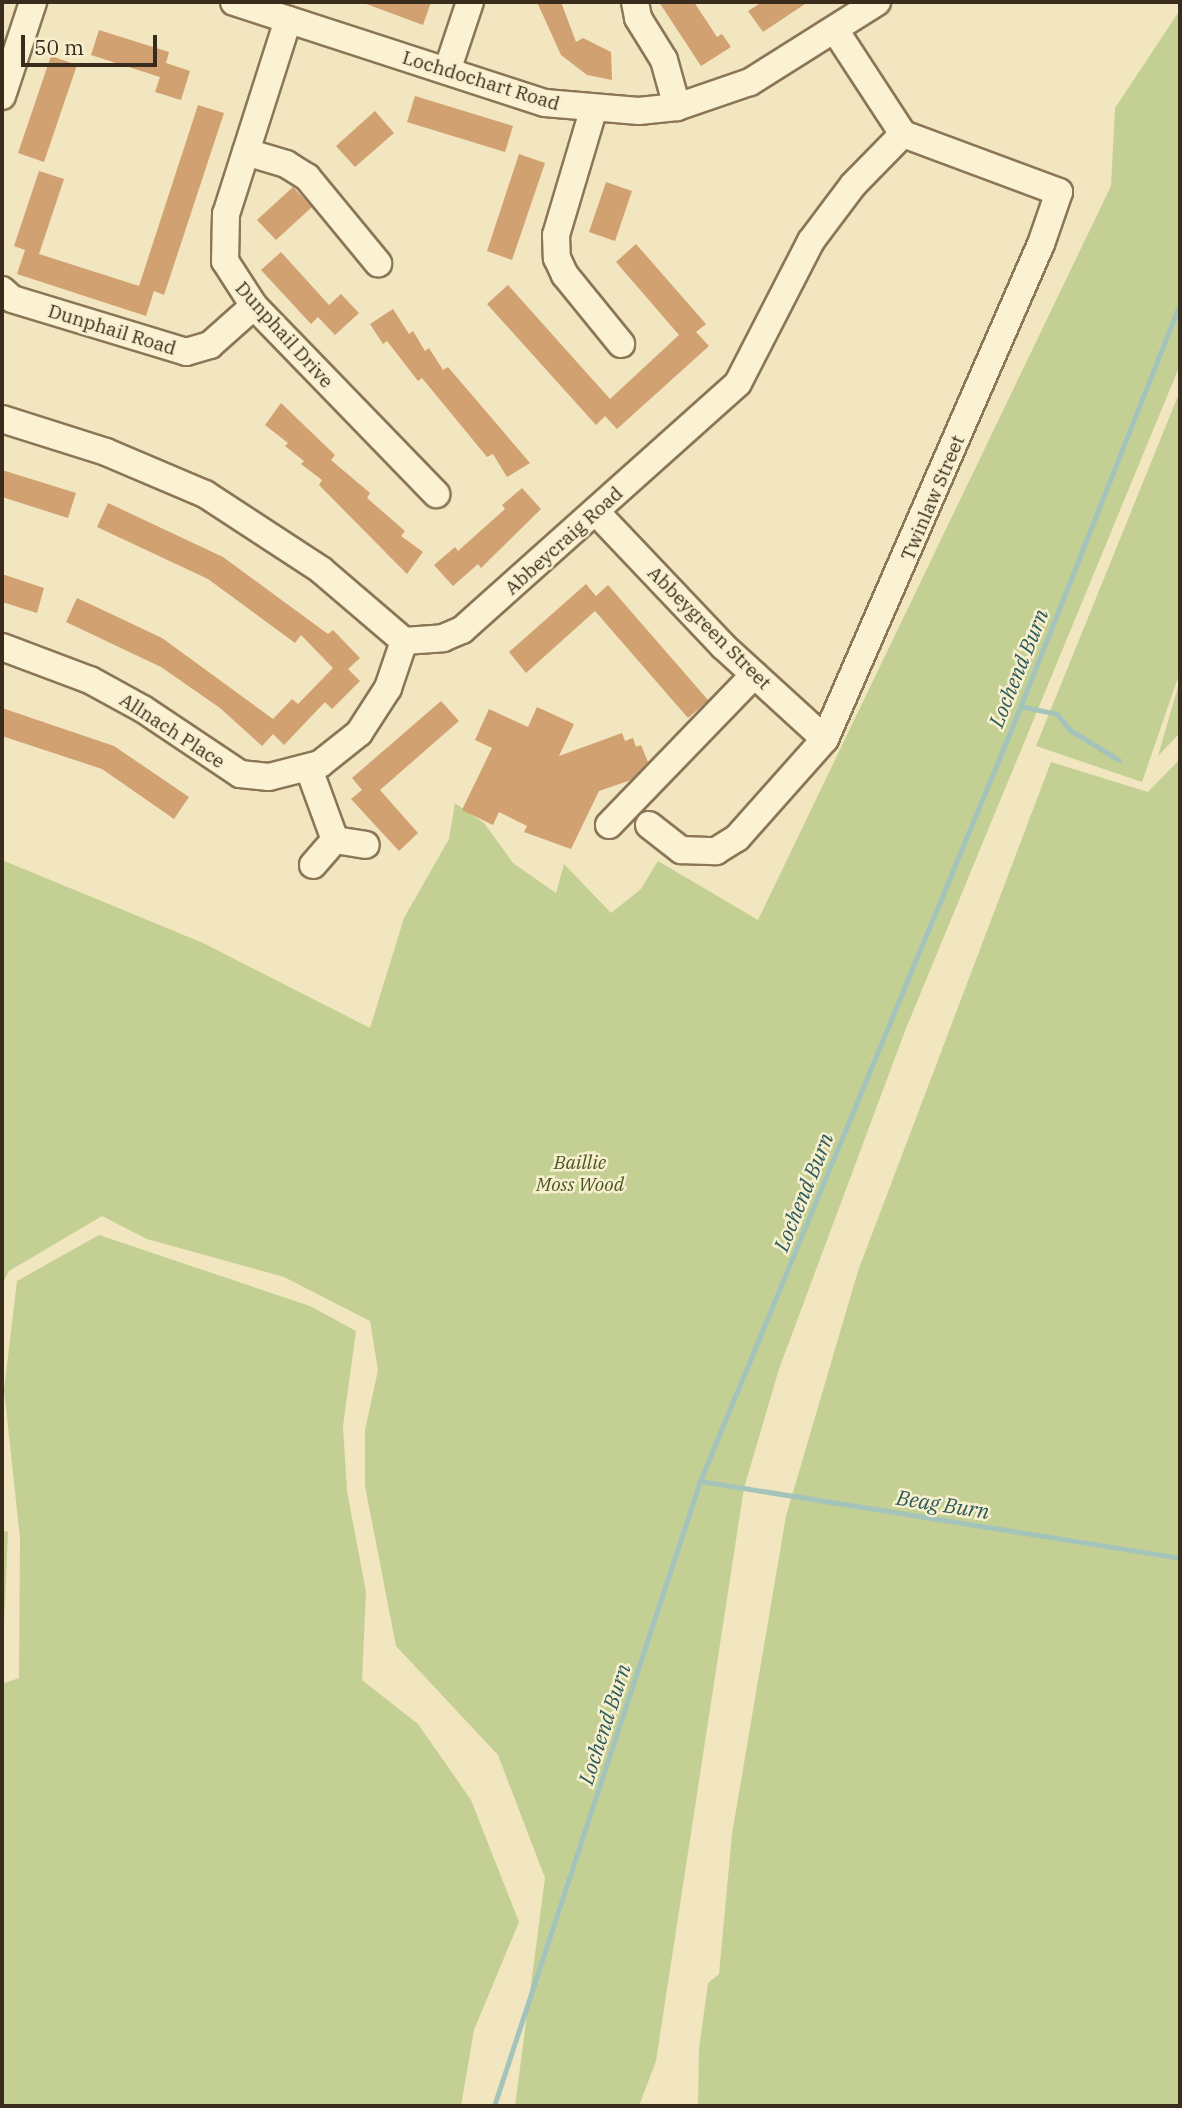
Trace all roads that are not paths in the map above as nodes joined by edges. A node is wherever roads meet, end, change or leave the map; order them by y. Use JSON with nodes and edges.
{"nodes":[{"id":1,"x":33,"y":2,"type":"edge"},
{"id":2,"x":234,"y":2,"type":"edge"},
{"id":3,"x":470,"y":2,"type":"edge"},
{"id":4,"x":635,"y":2,"type":"edge"},
{"id":5,"x":877,"y":2,"type":"edge"},
{"id":6,"x":288,"y":20,"type":"junction"},
{"id":7,"x":835,"y":30,"type":"junction"},
{"id":8,"x":447,"y":71,"type":"junction"},
{"id":9,"x":2,"y":96,"type":"edge"},
{"id":10,"x":677,"y":107,"type":"junction"},
{"id":11,"x":593,"y":110,"type":"junction"},
{"id":12,"x":903,"y":134,"type":"junction"},
{"id":13,"x":246,"y":152,"type":"junction"},
{"id":14,"x":378,"y":263,"type":"dead end"},
{"id":15,"x":2,"y":290,"type":"edge"},
{"id":16,"x":254,"y":306,"type":"junction"},
{"id":17,"x":621,"y":344,"type":"dead end"},
{"id":18,"x":2,"y":419,"type":"edge"},
{"id":19,"x":436,"y":494,"type":"dead end"},
{"id":20,"x":596,"y":512,"type":"junction"},
{"id":21,"x":404,"y":641,"type":"junction"},
{"id":22,"x":2,"y":647,"type":"edge"},
{"id":23,"x":754,"y":675,"type":"junction"},
{"id":24,"x":825,"y":739,"type":"junction"},
{"id":25,"x":309,"y":769,"type":"junction"},
{"id":26,"x":610,"y":825,"type":"dead end"},
{"id":27,"x":649,"y":825,"type":"dead end"},
{"id":28,"x":335,"y":840,"type":"junction"},
{"id":29,"x":366,"y":845,"type":"dead end"},
{"id":30,"x":313,"y":864,"type":"dead end"}],
"edges":[{"from":1,"to":9,"type":"street"},
{"from":2,"to":6,"type":"street","name":"Lochdochart Road"},
{"from":3,"to":8,"type":"street"},
{"from":4,"to":10,"type":"street"},
{"from":5,"to":7,"type":"street","name":"Lochdochart Road"},
{"from":6,"to":8,"type":"street","name":"Lochdochart Road"},
{"from":6,"to":13,"type":"street","name":"Dunphail Drive"},
{"from":7,"to":10,"type":"street","name":"Lochdochart Road"},
{"from":7,"to":12,"type":"street"},
{"from":8,"to":11,"type":"street","name":"Lochdochart Road"},
{"from":10,"to":11,"type":"street","name":"Lochdochart Road"},
{"from":11,"to":17,"type":"street"},
{"from":12,"to":20,"type":"street","name":"Abbeycraig Road"},
{"from":12,"to":24,"type":"street","name":"Twinlaw Street"},
{"from":13,"to":14,"type":"street"},
{"from":13,"to":16,"type":"street","name":"Dunphail Drive"},
{"from":15,"to":16,"type":"street","name":"Dunphail Road"},
{"from":16,"to":19,"type":"street","name":"Dunphail Drive"},
{"from":18,"to":21,"type":"street"},
{"from":20,"to":21,"type":"street","name":"Abbeycraig Road"},
{"from":20,"to":23,"type":"street","name":"Abbeygreen Street"},
{"from":21,"to":25,"type":"street","name":"Allnach Place"},
{"from":22,"to":25,"type":"street","name":"Allnach Place"},
{"from":23,"to":24,"type":"street","name":"Abbeygreen Street"},
{"from":23,"to":26,"type":"street"},
{"from":24,"to":27,"type":"street","name":"Twinlaw Street"},
{"from":25,"to":28,"type":"street"},
{"from":28,"to":29,"type":"street"},
{"from":28,"to":30,"type":"street"}]}
